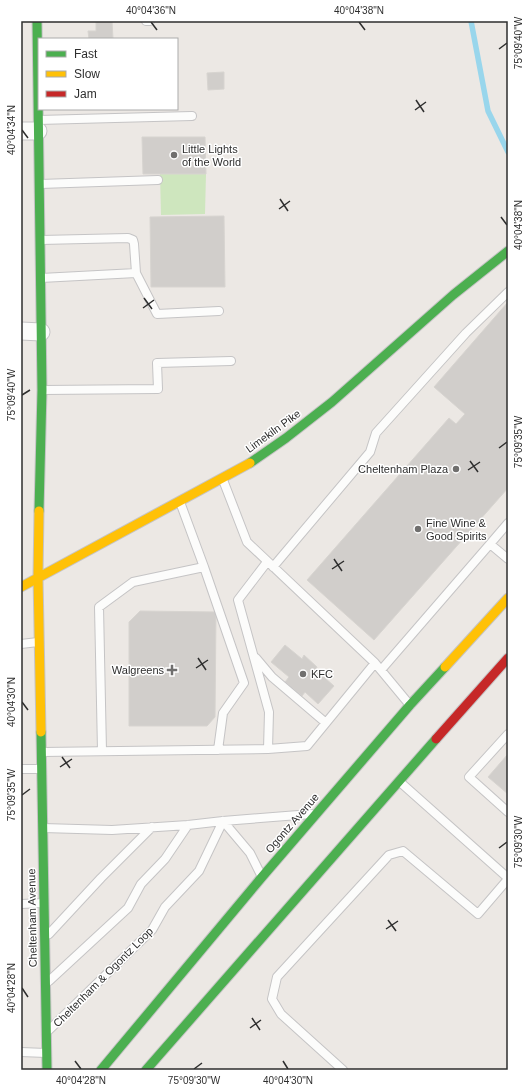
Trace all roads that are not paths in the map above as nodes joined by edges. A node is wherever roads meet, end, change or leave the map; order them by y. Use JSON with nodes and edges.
{"nodes":[{"id":1,"x":37,"y":21,"type":"edge"},
{"id":2,"x":146,"y":21,"type":"edge"},
{"id":3,"x":150,"y":21,"type":"edge"},
{"id":4,"x":192,"y":116,"type":"dead end"},
{"id":5,"x":38,"y":125,"type":"junction"},
{"id":6,"x":21,"y":131,"type":"edge"},
{"id":7,"x":158,"y":180,"type":"dead end"},
{"id":8,"x":40,"y":184,"type":"junction"},
{"id":9,"x":41,"y":240,"type":"junction"},
{"id":10,"x":508,"y":251,"type":"edge"},
{"id":11,"x":136,"y":273,"type":"junction"},
{"id":12,"x":41,"y":278,"type":"junction"},
{"id":13,"x":508,"y":292,"type":"edge"},
{"id":14,"x":219,"y":311,"type":"dead end"},
{"id":15,"x":21,"y":331,"type":"edge"},
{"id":16,"x":40,"y":332,"type":"junction"},
{"id":17,"x":231,"y":361,"type":"dead end"},
{"id":18,"x":42,"y":390,"type":"junction"},
{"id":19,"x":222,"y":478,"type":"junction"},
{"id":20,"x":180,"y":501,"type":"junction"},
{"id":21,"x":508,"y":523,"type":"edge"},
{"id":22,"x":490,"y":544,"type":"junction"},
{"id":23,"x":508,"y":559,"type":"edge"},
{"id":24,"x":270,"y":564,"type":"junction"},
{"id":25,"x":204,"y":567,"type":"junction"},
{"id":26,"x":38,"y":577,"type":"junction"},
{"id":27,"x":21,"y":587,"type":"edge"},
{"id":28,"x":508,"y":598,"type":"edge"},
{"id":29,"x":39,"y":642,"type":"junction"},
{"id":30,"x":21,"y":644,"type":"edge"},
{"id":31,"x":254,"y":656,"type":"junction"},
{"id":32,"x":508,"y":658,"type":"edge"},
{"id":33,"x":375,"y":663,"type":"junction"},
{"id":34,"x":381,"y":670,"type":"junction"},
{"id":35,"x":410,"y":704,"type":"junction"},
{"id":36,"x":326,"y":723,"type":"junction"},
{"id":37,"x":508,"y":734,"type":"edge"},
{"id":38,"x":218,"y":750,"type":"junction"},
{"id":39,"x":268,"y":750,"type":"junction"},
{"id":40,"x":102,"y":751,"type":"junction"},
{"id":41,"x":41,"y":752,"type":"junction"},
{"id":42,"x":21,"y":769,"type":"edge"},
{"id":43,"x":41,"y":769,"type":"junction"},
{"id":44,"x":399,"y":782,"type":"junction"},
{"id":45,"x":508,"y":812,"type":"edge"},
{"id":46,"x":316,"y":814,"type":"junction"},
{"id":47,"x":222,"y":821,"type":"junction"},
{"id":48,"x":188,"y":825,"type":"junction"},
{"id":49,"x":152,"y":827,"type":"junction"},
{"id":50,"x":42,"y":828,"type":"junction"},
{"id":51,"x":262,"y":877,"type":"junction"},
{"id":52,"x":508,"y":878,"type":"edge"},
{"id":53,"x":44,"y":903,"type":"junction"},
{"id":54,"x":21,"y":904,"type":"edge"},
{"id":55,"x":44,"y":939,"type":"junction"},
{"id":56,"x":45,"y":984,"type":"junction"},
{"id":57,"x":46,"y":1034,"type":"junction"},
{"id":58,"x":21,"y":1052,"type":"edge"},
{"id":59,"x":46,"y":1053,"type":"junction"},
{"id":60,"x":47,"y":1070,"type":"edge"},
{"id":61,"x":101,"y":1070,"type":"edge"},
{"id":62,"x":146,"y":1070,"type":"edge"},
{"id":63,"x":343,"y":1070,"type":"edge"}],
"edges":[{"from":1,"to":5,"type":"main road","name":"Cheltenham Avenue"},
{"from":2,"to":3,"type":"lane"},
{"from":4,"to":5,"type":"lane"},
{"from":5,"to":6,"type":"street"},
{"from":5,"to":8,"type":"main road","name":"Cheltenham Avenue"},
{"from":7,"to":8,"type":"lane"},
{"from":8,"to":9,"type":"main road","name":"Cheltenham Avenue"},
{"from":9,"to":11,"type":"lane"},
{"from":9,"to":12,"type":"main road","name":"Cheltenham Avenue"},
{"from":10,"to":19,"type":"main road","name":"Limekiln Pike"},
{"from":11,"to":12,"type":"lane"},
{"from":11,"to":14,"type":"lane"},
{"from":12,"to":16,"type":"main road","name":"Cheltenham Avenue"},
{"from":13,"to":24,"type":"lane"},
{"from":15,"to":16,"type":"street"},
{"from":16,"to":18,"type":"main road","name":"Cheltenham Avenue"},
{"from":17,"to":18,"type":"lane"},
{"from":18,"to":26,"type":"main road","name":"Cheltenham Avenue"},
{"from":19,"to":20,"type":"main road","name":"Limekiln Pike"},
{"from":19,"to":24,"type":"lane"},
{"from":20,"to":25,"type":"lane"},
{"from":20,"to":26,"type":"main road","name":"Limekiln Pike"},
{"from":21,"to":22,"type":"lane"},
{"from":22,"to":23,"type":"lane"},
{"from":22,"to":34,"type":"lane"},
{"from":24,"to":31,"type":"lane"},
{"from":24,"to":33,"type":"lane"},
{"from":25,"to":38,"type":"lane"},
{"from":25,"to":40,"type":"lane"},
{"from":26,"to":27,"type":"main road","name":"Limekiln Pike"},
{"from":26,"to":29,"type":"main road","name":"Cheltenham Avenue"},
{"from":28,"to":35,"type":"main road","name":"Ogontz Avenue"},
{"from":29,"to":30,"type":"lane"},
{"from":29,"to":41,"type":"main road","name":"Cheltenham Avenue"},
{"from":31,"to":36,"type":"lane"},
{"from":31,"to":39,"type":"lane"},
{"from":32,"to":44,"type":"main road"},
{"from":33,"to":34,"type":"lane"},
{"from":33,"to":36,"type":"lane"},
{"from":34,"to":35,"type":"lane"},
{"from":35,"to":46,"type":"main road","name":"Ogontz Avenue"},
{"from":36,"to":39,"type":"lane"},
{"from":37,"to":45,"type":"lane"},
{"from":38,"to":39,"type":"lane"},
{"from":38,"to":40,"type":"lane"},
{"from":40,"to":41,"type":"lane"},
{"from":41,"to":43,"type":"main road","name":"Cheltenham Avenue"},
{"from":42,"to":43,"type":"lane"},
{"from":43,"to":50,"type":"main road","name":"Cheltenham Avenue"},
{"from":44,"to":52,"type":"lane"},
{"from":44,"to":62,"type":"main road"},
{"from":46,"to":47,"type":"lane"},
{"from":46,"to":51,"type":"main road","name":"Ogontz Avenue"},
{"from":47,"to":48,"type":"lane"},
{"from":47,"to":51,"type":"lane"},
{"from":47,"to":57,"type":"lane","name":"Cheltenham & Ogontz Loop"},
{"from":48,"to":49,"type":"lane"},
{"from":48,"to":56,"type":"lane"},
{"from":49,"to":50,"type":"lane"},
{"from":49,"to":55,"type":"lane"},
{"from":50,"to":53,"type":"main road","name":"Cheltenham Avenue"},
{"from":51,"to":61,"type":"main road","name":"Ogontz Avenue"},
{"from":52,"to":63,"type":"lane"},
{"from":53,"to":54,"type":"lane"},
{"from":53,"to":55,"type":"main road","name":"Cheltenham Avenue"},
{"from":55,"to":56,"type":"main road","name":"Cheltenham Avenue"},
{"from":56,"to":57,"type":"main road","name":"Cheltenham Avenue"},
{"from":57,"to":59,"type":"main road","name":"Cheltenham Avenue"},
{"from":58,"to":59,"type":"lane"},
{"from":59,"to":60,"type":"main road","name":"Cheltenham Avenue"}]}
